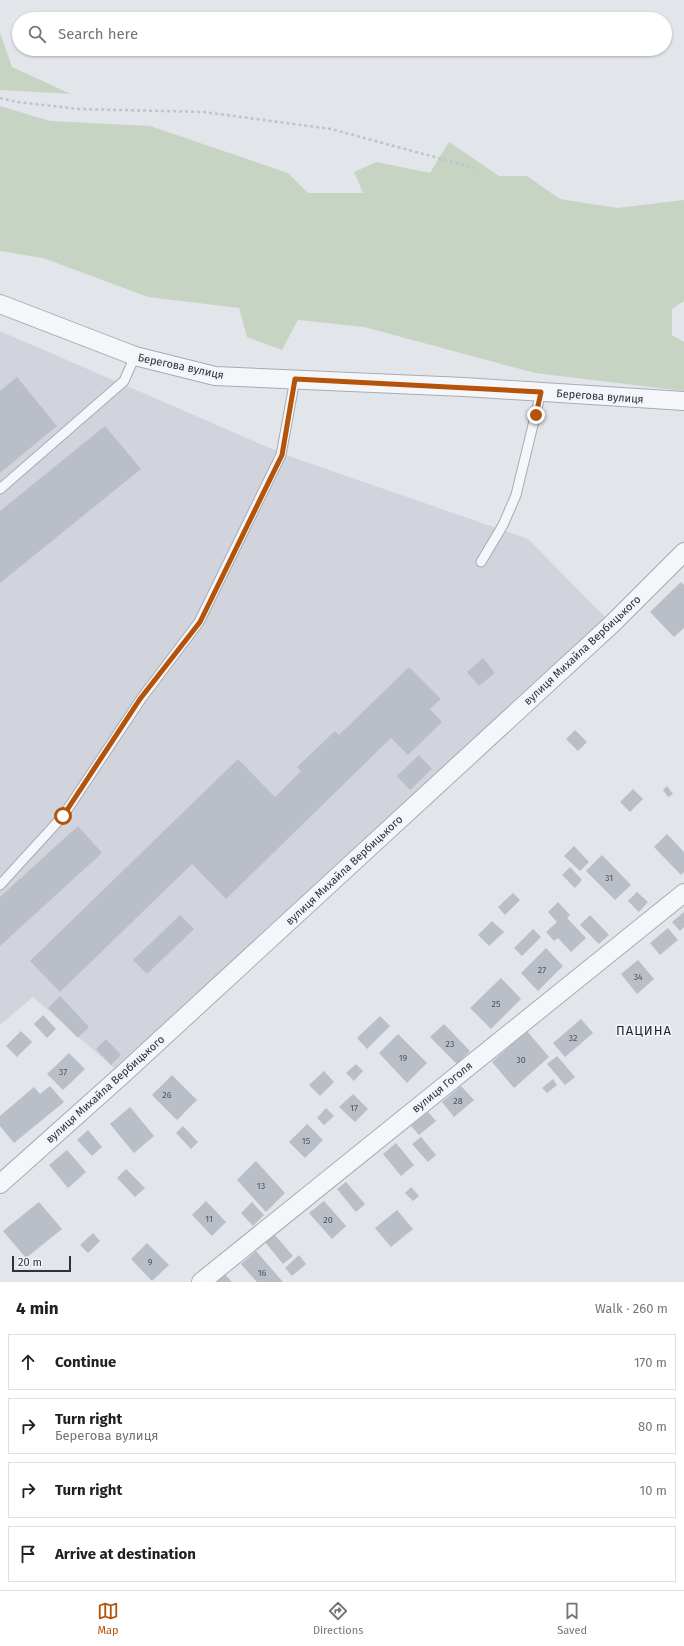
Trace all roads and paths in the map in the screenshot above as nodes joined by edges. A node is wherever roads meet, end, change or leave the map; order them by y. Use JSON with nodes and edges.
{"nodes":[{"id":1,"x":0,"y":98,"type":"edge"},
{"id":2,"x":475,"y":168,"type":"dead end"},
{"id":3,"x":0,"y":304,"type":"edge"},
{"id":4,"x":135,"y":356,"type":"junction"},
{"id":5,"x":295,"y":379,"type":"junction"},
{"id":6,"x":541,"y":392,"type":"junction"},
{"id":7,"x":684,"y":401,"type":"edge"},
{"id":8,"x":0,"y":489,"type":"edge"},
{"id":9,"x":684,"y":552,"type":"edge"},
{"id":10,"x":481,"y":562,"type":"dead end"},
{"id":11,"x":0,"y":885,"type":"edge"},
{"id":12,"x":684,"y":893,"type":"edge"},
{"id":13,"x":0,"y":1184,"type":"edge"},
{"id":14,"x":201,"y":1282,"type":"edge"}],
"edges":[{"from":1,"to":2,"type":"path"},
{"from":3,"to":4,"type":"street","name":"Берегова вулиця"},
{"from":4,"to":5,"type":"street","name":"Берегова вулиця"},
{"from":4,"to":8,"type":"lane"},
{"from":5,"to":6,"type":"street","name":"Берегова вулиця"},
{"from":5,"to":11,"type":"lane"},
{"from":6,"to":7,"type":"street","name":"Берегова вулиця"},
{"from":6,"to":10,"type":"lane"},
{"from":9,"to":13,"type":"street","name":"вулиця Михайла Вербицького"},
{"from":12,"to":14,"type":"street","name":"вулиця Гоголя"}]}
